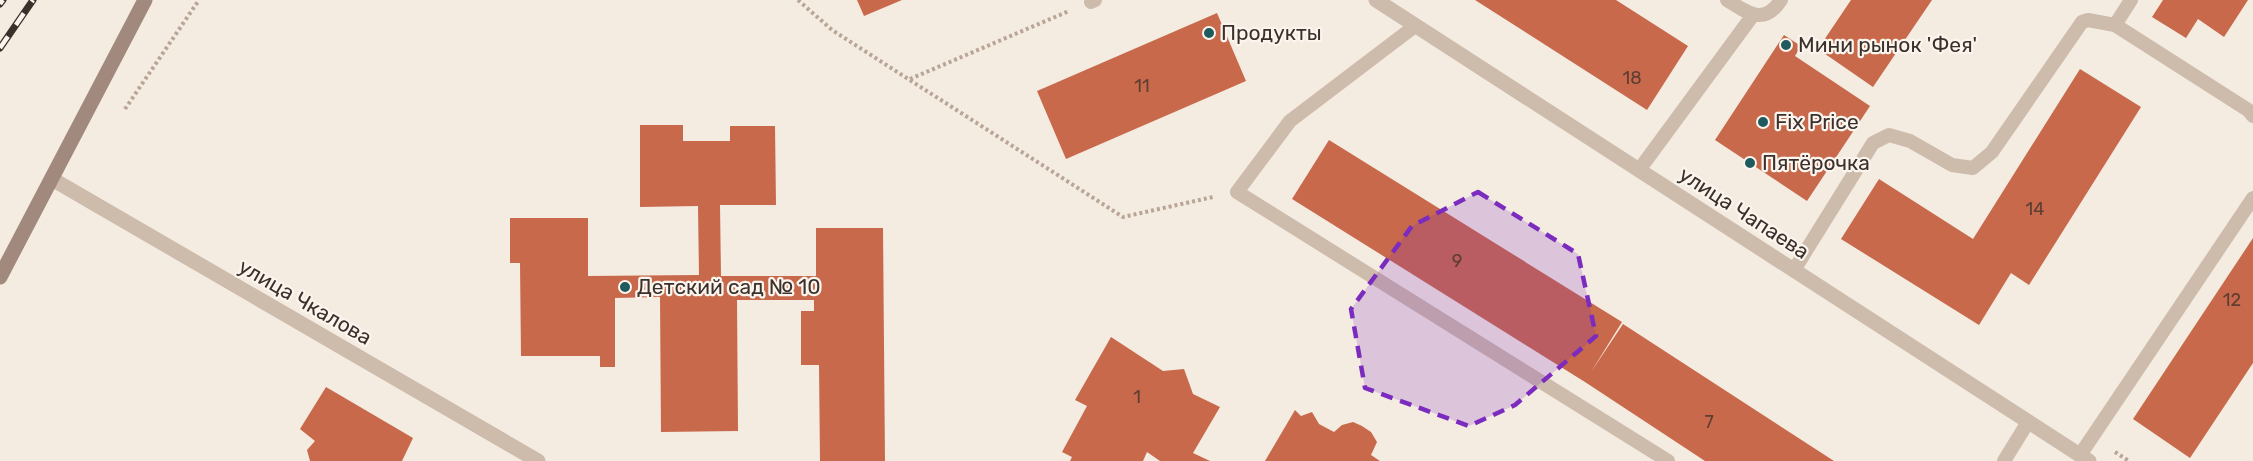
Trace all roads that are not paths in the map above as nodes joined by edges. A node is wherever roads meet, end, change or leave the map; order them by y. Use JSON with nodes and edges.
{"nodes":[{"id":1,"x":145,"y":0,"type":"edge"},
{"id":2,"x":1376,"y":0,"type":"edge"},
{"id":3,"x":1727,"y":0,"type":"edge"},
{"id":4,"x":1781,"y":0,"type":"edge"},
{"id":5,"x":2131,"y":0,"type":"edge"},
{"id":6,"x":1753,"y":15,"type":"junction"},
{"id":7,"x":2115,"y":25,"type":"junction"},
{"id":8,"x":1416,"y":26,"type":"junction"},
{"id":9,"x":2253,"y":116,"type":"edge"},
{"id":10,"x":1639,"y":170,"type":"junction"},
{"id":11,"x":52,"y":179,"type":"junction"},
{"id":12,"x":2253,"y":198,"type":"edge"},
{"id":13,"x":1794,"y":270,"type":"junction"},
{"id":14,"x":0,"y":277,"type":"edge"},
{"id":15,"x":2028,"y":422,"type":"junction"},
{"id":16,"x":2085,"y":458,"type":"edge"},
{"id":17,"x":538,"y":461,"type":"edge"},
{"id":18,"x":1668,"y":461,"type":"edge"},
{"id":19,"x":2004,"y":461,"type":"edge"}],
"edges":[{"from":1,"to":11,"type":"main road"},
{"from":2,"to":8,"type":"street","name":"улица Чапаева"},
{"from":3,"to":6,"type":"lane"},
{"from":4,"to":6,"type":"lane"},
{"from":5,"to":7,"type":"lane"},
{"from":6,"to":10,"type":"lane"},
{"from":7,"to":9,"type":"lane"},
{"from":7,"to":13,"type":"lane"},
{"from":8,"to":10,"type":"street","name":"улица Чапаева"},
{"from":8,"to":18,"type":"lane"},
{"from":10,"to":13,"type":"street","name":"улица Чапаева"},
{"from":11,"to":14,"type":"main road"},
{"from":11,"to":17,"type":"street","name":"улица Чкалова"},
{"from":12,"to":16,"type":"lane"},
{"from":13,"to":15,"type":"street","name":"улица Чапаева"},
{"from":15,"to":16,"type":"street","name":"улица Чапаева"},
{"from":15,"to":19,"type":"lane"}]}
